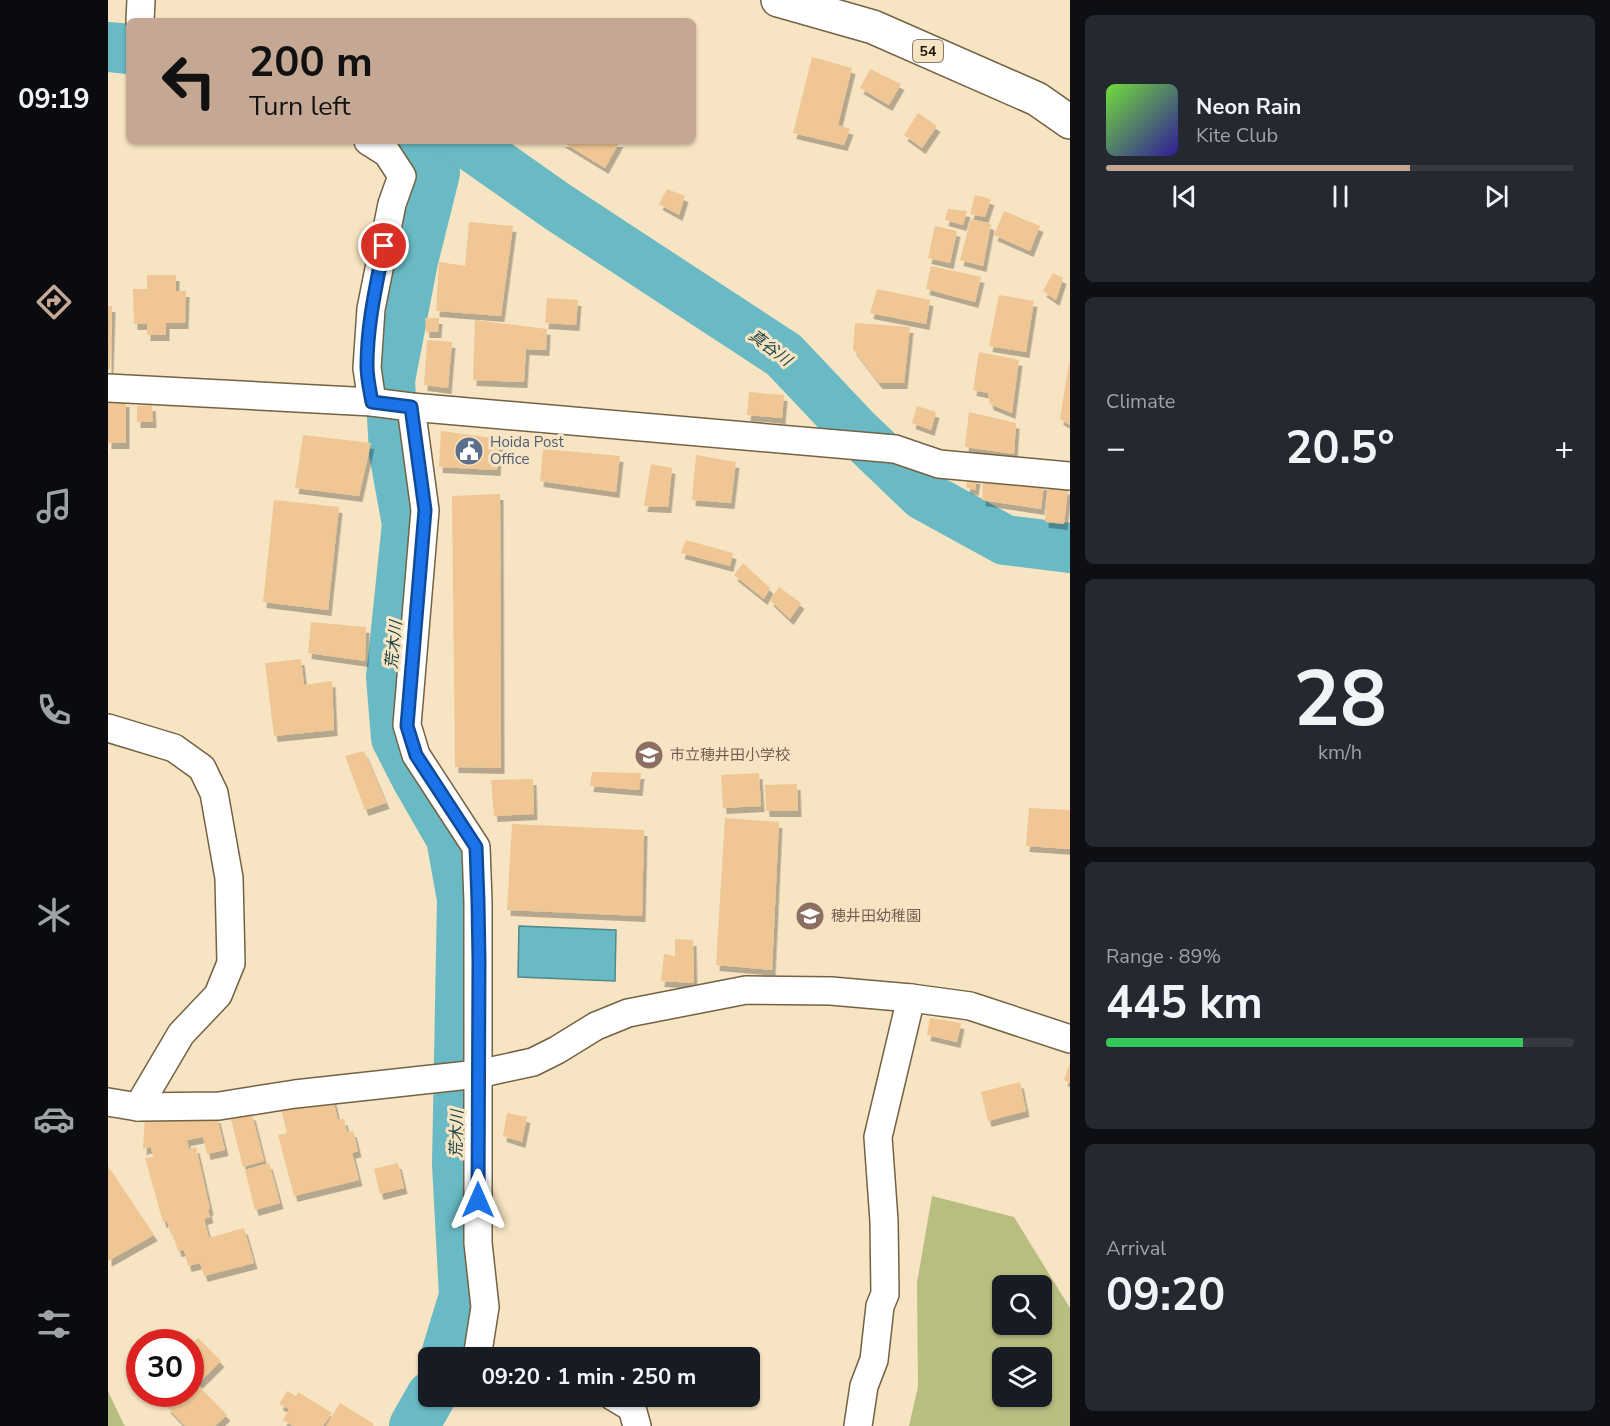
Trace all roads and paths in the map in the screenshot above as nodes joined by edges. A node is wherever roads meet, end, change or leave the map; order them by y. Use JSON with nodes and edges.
{"nodes":[{"id":1,"x":141,"y":0,"type":"edge"},
{"id":2,"x":778,"y":0,"type":"edge"},
{"id":3,"x":140,"y":18,"type":"edge"},
{"id":4,"x":1070,"y":122,"type":"edge"},
{"id":5,"x":373,"y":144,"type":"edge"},
{"id":6,"x":108,"y":388,"type":"edge"},
{"id":7,"x":391,"y":405,"type":"junction"},
{"id":8,"x":1070,"y":476,"type":"edge"},
{"id":9,"x":108,"y":728,"type":"edge"},
{"id":10,"x":911,"y":998,"type":"junction"},
{"id":11,"x":1070,"y":1040,"type":"edge"},
{"id":12,"x":464,"y":1075,"type":"junction"},
{"id":13,"x":108,"y":1102,"type":"edge"},
{"id":14,"x":138,"y":1107,"type":"junction"},
{"id":15,"x":479,"y":1347,"type":"edge"},
{"id":16,"x":630,"y":1407,"type":"edge"},
{"id":17,"x":637,"y":1426,"type":"edge"},
{"id":18,"x":858,"y":1426,"type":"edge"}],
"edges":[{"from":1,"to":3,"type":"street"},
{"from":2,"to":4,"type":"main road","number":"54"},
{"from":5,"to":7,"type":"street"},
{"from":6,"to":7,"type":"street"},
{"from":7,"to":8,"type":"street"},
{"from":7,"to":12,"type":"street"},
{"from":9,"to":14,"type":"street"},
{"from":10,"to":11,"type":"street"},
{"from":10,"to":12,"type":"street"},
{"from":10,"to":18,"type":"street"},
{"from":12,"to":14,"type":"street"},
{"from":12,"to":15,"type":"street"},
{"from":13,"to":14,"type":"street"},
{"from":16,"to":17,"type":"street"}]}
